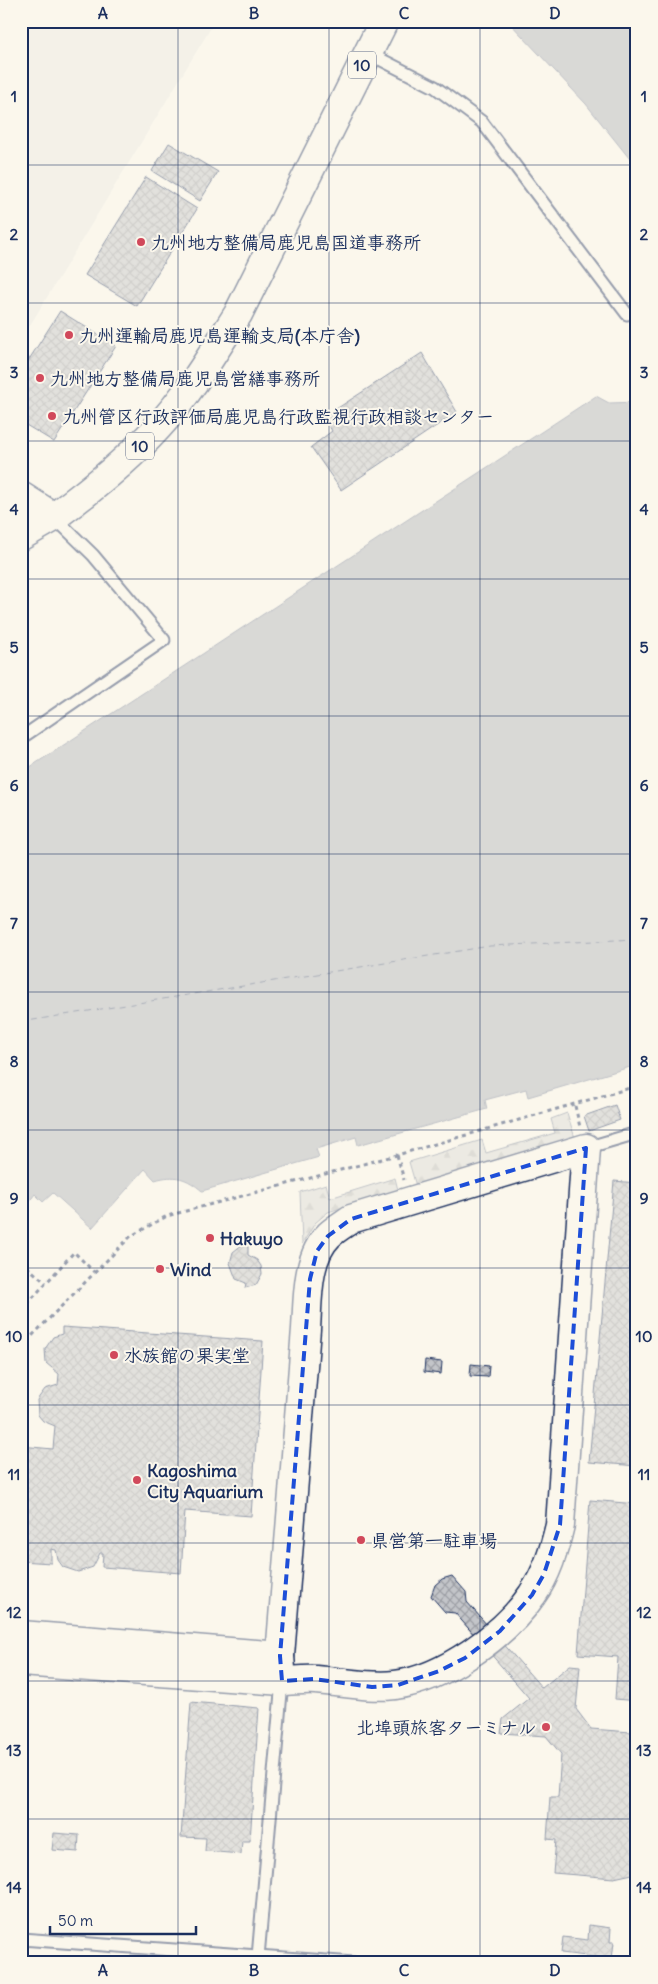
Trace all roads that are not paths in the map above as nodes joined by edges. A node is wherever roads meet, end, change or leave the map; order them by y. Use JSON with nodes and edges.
{"nodes":[{"id":1,"x":384,"y":21,"type":"edge"},
{"id":2,"x":368,"y":53,"type":"junction"},
{"id":3,"x":627,"y":314,"type":"dead end"},
{"id":4,"x":21,"y":496,"type":"edge"},
{"id":5,"x":54,"y":517,"type":"junction"},
{"id":6,"x":21,"y":536,"type":"edge"},
{"id":7,"x":21,"y":738,"type":"edge"},
{"id":8,"x":637,"y":1133,"type":"edge"},
{"id":9,"x":586,"y":1148,"type":"junction"},
{"id":10,"x":21,"y":1635,"type":"edge"},
{"id":11,"x":21,"y":1662,"type":"edge"},
{"id":12,"x":281,"y":1669,"type":"junction"},
{"id":13,"x":21,"y":1939,"type":"edge"},
{"id":14,"x":258,"y":1957,"type":"junction"},
{"id":15,"x":354,"y":1963,"type":"edge"}],
"edges":[{"from":1,"to":2,"type":"main road","number":"10"},
{"from":2,"to":3,"type":"lane"},
{"from":2,"to":5,"type":"main road","number":"10"},
{"from":4,"to":5,"type":"main road"},
{"from":5,"to":6,"type":"main road"},
{"from":5,"to":7,"type":"lane"},
{"from":8,"to":9,"type":"lane"},
{"from":9,"to":12,"type":"main road"},
{"from":9,"to":12,"type":"main road"},
{"from":10,"to":12,"type":"main road"},
{"from":11,"to":12,"type":"main road"},
{"from":12,"to":14,"type":"lane"},
{"from":13,"to":14,"type":"lane"},
{"from":14,"to":15,"type":"lane"}]}
